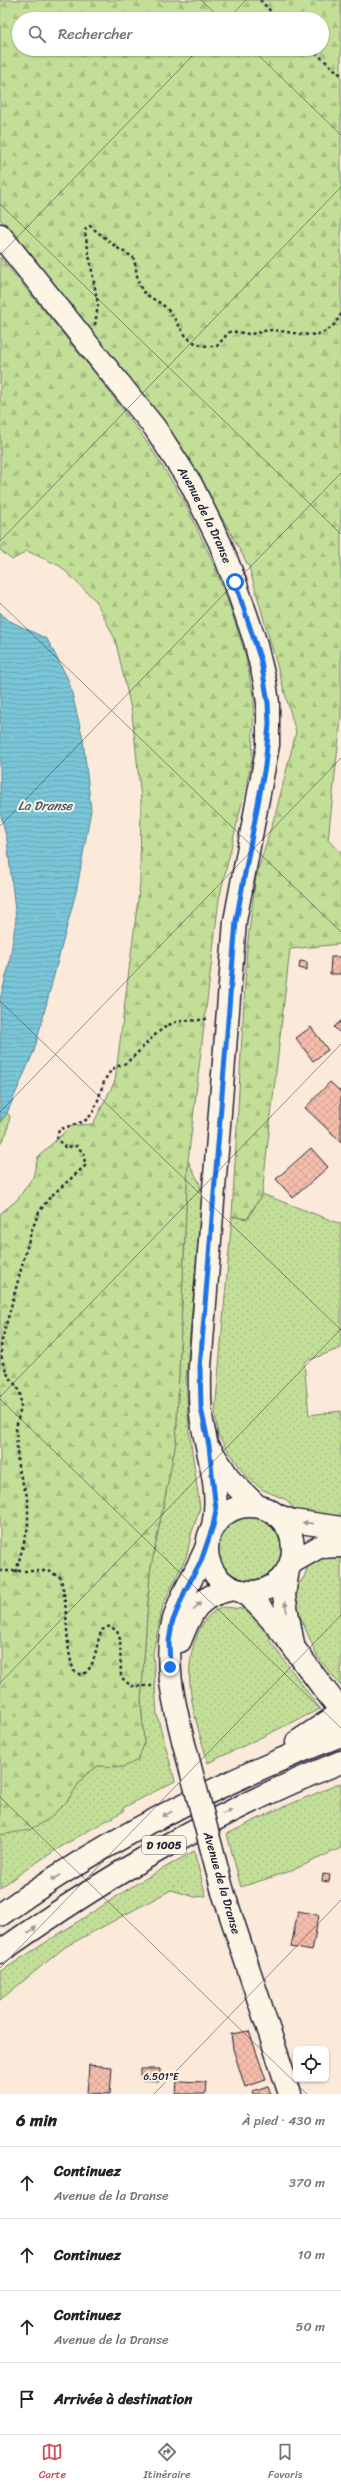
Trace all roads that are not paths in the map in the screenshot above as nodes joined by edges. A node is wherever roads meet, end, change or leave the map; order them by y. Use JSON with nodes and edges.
{"nodes":[{"id":1,"x":0,"y":235,"type":"edge"},
{"id":2,"x":209,"y":1446,"type":"junction"},
{"id":3,"x":257,"y":1506,"type":"junction"},
{"id":4,"x":276,"y":1515,"type":"junction"},
{"id":5,"x":341,"y":1528,"type":"edge"},
{"id":6,"x":210,"y":1536,"type":"junction"},
{"id":7,"x":341,"y":1546,"type":"edge"},
{"id":8,"x":290,"y":1566,"type":"junction"},
{"id":9,"x":238,"y":1590,"type":"junction"},
{"id":10,"x":293,"y":1645,"type":"junction"},
{"id":11,"x":170,"y":1667,"type":"junction"},
{"id":12,"x":334,"y":1702,"type":"edge"},
{"id":13,"x":341,"y":1713,"type":"edge"},
{"id":14,"x":341,"y":1735,"type":"edge"},
{"id":15,"x":341,"y":1762,"type":"edge"},
{"id":16,"x":253,"y":1772,"type":"junction"},
{"id":17,"x":0,"y":1915,"type":"edge"},
{"id":18,"x":0,"y":1952,"type":"edge"},
{"id":19,"x":290,"y":2094,"type":"edge"}],
"edges":[{"from":1,"to":2,"type":"main road","name":"Avenue de la Dranse"},
{"from":2,"to":3,"type":"main road","name":"Avenue de la Dranse"},
{"from":2,"to":6,"type":"main road","name":"Avenue de la Dranse"},
{"from":3,"to":4,"type":"main road"},
{"from":3,"to":6,"type":"main road"},
{"from":5,"to":4,"type":"main road","one_way":true},
{"from":4,"to":8,"type":"main road"},
{"from":6,"to":9,"type":"main road"},
{"from":6,"to":11,"type":"main road","name":"Avenue de la Dranse"},
{"from":7,"to":8,"type":"main road"},
{"from":8,"to":9,"type":"main road"},
{"from":10,"to":8,"type":"main road","one_way":true},
{"from":9,"to":10,"type":"main road"},
{"from":11,"to":9,"type":"main road","name":"Avenue de la Dranse","one_way":true},
{"from":10,"to":12,"type":"main road"},
{"from":11,"to":19,"type":"main road","name":"Avenue de la Dranse","bridge":true},
{"from":13,"to":16,"type":"main road"},
{"from":14,"to":16,"type":"main road","number":"D 1005"},
{"from":18,"to":15,"type":"main road","number":"D 1005","one_way":true},
{"from":16,"to":17,"type":"main road","number":"D 1005","one_way":true}]}
